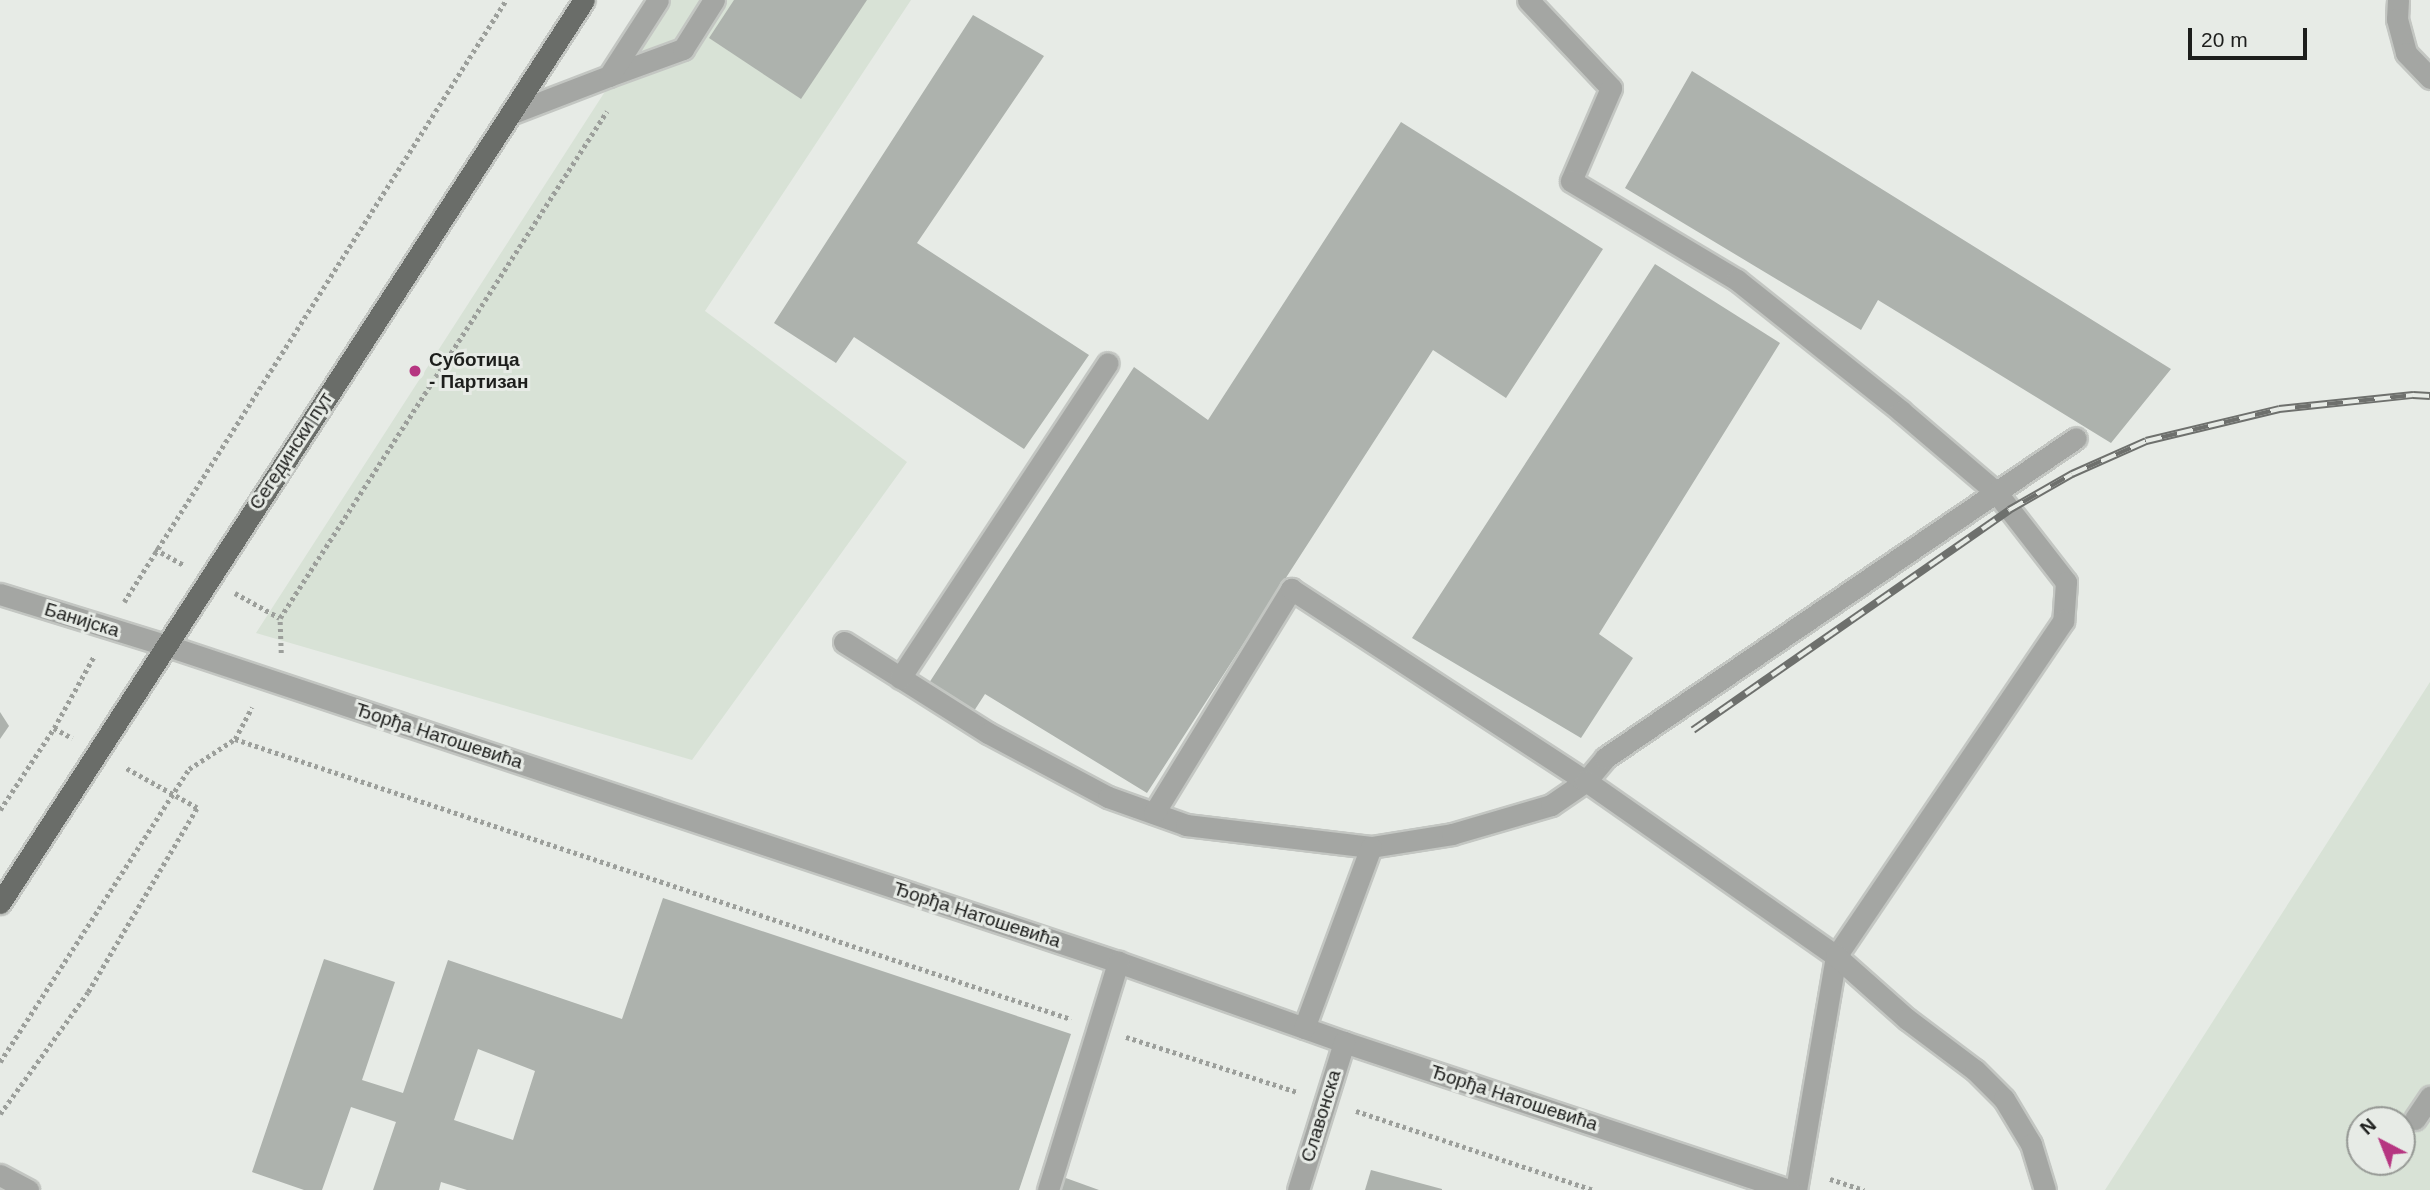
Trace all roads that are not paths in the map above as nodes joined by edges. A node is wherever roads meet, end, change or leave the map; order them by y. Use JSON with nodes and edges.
{"nodes":[{"id":1,"x":584,"y":0,"type":"edge"},
{"id":2,"x":658,"y":0,"type":"edge"},
{"id":3,"x":714,"y":0,"type":"edge"},
{"id":4,"x":1528,"y":0,"type":"edge"},
{"id":5,"x":2399,"y":0,"type":"edge"},
{"id":6,"x":609,"y":76,"type":"junction"},
{"id":7,"x":2430,"y":78,"type":"edge"},
{"id":8,"x":510,"y":114,"type":"junction"},
{"id":9,"x":1108,"y":363,"type":"dead end"},
{"id":10,"x":2076,"y":438,"type":"dead end"},
{"id":11,"x":1996,"y":492,"type":"junction"},
{"id":12,"x":0,"y":594,"type":"edge"},
{"id":13,"x":844,"y":642,"type":"dead end"},
{"id":14,"x":165,"y":645,"type":"junction"},
{"id":15,"x":900,"y":678,"type":"junction"},
{"id":16,"x":1586,"y":781,"type":"junction"},
{"id":17,"x":1154,"y":813,"type":"junction"},
{"id":18,"x":1371,"y":847,"type":"junction"},
{"id":19,"x":0,"y":903,"type":"edge"},
{"id":20,"x":1836,"y":956,"type":"junction"},
{"id":21,"x":1118,"y":962,"type":"junction"},
{"id":22,"x":1304,"y":1028,"type":"junction"},
{"id":23,"x":1344,"y":1042,"type":"junction"},
{"id":24,"x":2430,"y":1097,"type":"edge"},
{"id":25,"x":2416,"y":1118,"type":"edge"},
{"id":26,"x":0,"y":1175,"type":"edge"},
{"id":27,"x":28,"y":1190,"type":"edge"},
{"id":28,"x":1048,"y":1190,"type":"edge"},
{"id":29,"x":1298,"y":1190,"type":"edge"},
{"id":30,"x":1788,"y":1190,"type":"edge"},
{"id":31,"x":1796,"y":1190,"type":"edge"},
{"id":32,"x":2045,"y":1190,"type":"edge"}],
"edges":[{"from":1,"to":8,"type":"main road","name":"Сегедински пут"},
{"from":2,"to":6,"type":"street"},
{"from":3,"to":6,"type":"street"},
{"from":4,"to":11,"type":"street"},
{"from":5,"to":7,"type":"street"},
{"from":6,"to":8,"type":"street"},
{"from":8,"to":14,"type":"main road","name":"Сегедински пут"},
{"from":9,"to":15,"type":"street"},
{"from":10,"to":11,"type":"street"},
{"from":11,"to":16,"type":"street"},
{"from":11,"to":20,"type":"street"},
{"from":12,"to":14,"type":"street","name":"Банијска"},
{"from":13,"to":15,"type":"street"},
{"from":14,"to":19,"type":"main road","name":"Сегедински пут"},
{"from":14,"to":21,"type":"street","name":"Ђорђа Натошевића"},
{"from":15,"to":17,"type":"street"},
{"from":16,"to":17,"type":"street"},
{"from":16,"to":18,"type":"street"},
{"from":16,"to":20,"type":"street"},
{"from":17,"to":18,"type":"street"},
{"from":18,"to":22,"type":"street"},
{"from":20,"to":31,"type":"street"},
{"from":20,"to":32,"type":"street"},
{"from":21,"to":22,"type":"street","name":"Ђорђа Натошевића"},
{"from":21,"to":28,"type":"street"},
{"from":22,"to":23,"type":"street","name":"Ђорђа Натошевића"},
{"from":23,"to":29,"type":"street","name":"Славонска"},
{"from":23,"to":30,"type":"street","name":"Ђорђа Натошевића"},
{"from":24,"to":25,"type":"street"},
{"from":26,"to":27,"type":"street"}]}
